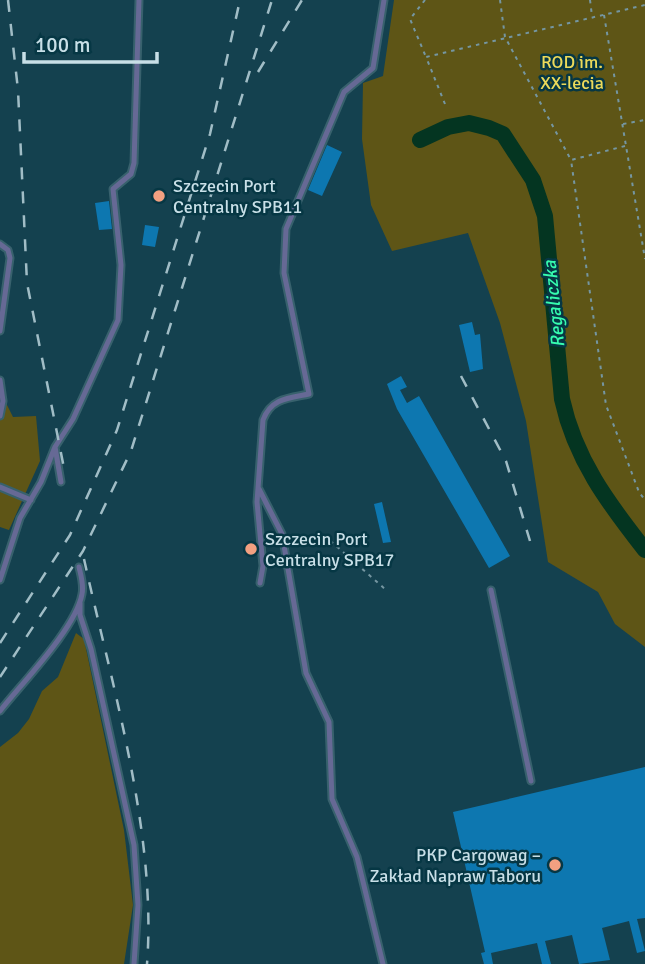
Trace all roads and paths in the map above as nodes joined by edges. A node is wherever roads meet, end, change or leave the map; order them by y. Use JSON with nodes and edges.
{"nodes":[{"id":1,"x":139,"y":0,"type":"edge"},
{"id":2,"x":384,"y":0,"type":"edge"},
{"id":3,"x":425,"y":0,"type":"edge"},
{"id":4,"x":500,"y":0,"type":"edge"},
{"id":5,"x":590,"y":0,"type":"edge"},
{"id":6,"x":645,"y":5,"type":"edge"},
{"id":7,"x":604,"y":15,"type":"junction"},
{"id":8,"x":592,"y":17,"type":"junction"},
{"id":9,"x":505,"y":37,"type":"junction"},
{"id":10,"x":426,"y":57,"type":"junction"},
{"id":11,"x":445,"y":104,"type":"dead end"},
{"id":12,"x":645,"y":120,"type":"edge"},
{"id":13,"x":622,"y":124,"type":"junction"},
{"id":14,"x":625,"y":146,"type":"junction"},
{"id":15,"x":571,"y":160,"type":"junction"},
{"id":16,"x":0,"y":244,"type":"edge"},
{"id":17,"x":645,"y":259,"type":"edge"},
{"id":18,"x":0,"y":331,"type":"edge"},
{"id":19,"x":0,"y":380,"type":"edge"},
{"id":20,"x":0,"y":416,"type":"edge"},
{"id":21,"x":55,"y":447,"type":"junction"},
{"id":22,"x":61,"y":482,"type":"dead end"},
{"id":23,"x":0,"y":487,"type":"edge"},
{"id":24,"x":257,"y":487,"type":"junction"},
{"id":25,"x":31,"y":500,"type":"junction"},
{"id":26,"x":645,"y":500,"type":"edge"},
{"id":27,"x":285,"y":545,"type":"junction"},
{"id":28,"x":79,"y":567,"type":"dead end"},
{"id":29,"x":0,"y":580,"type":"edge"},
{"id":30,"x":260,"y":583,"type":"dead end"},
{"id":31,"x":385,"y":589,"type":"dead end"},
{"id":32,"x":491,"y":590,"type":"dead end"},
{"id":33,"x":80,"y":603,"type":"junction"},
{"id":34,"x":0,"y":711,"type":"edge"},
{"id":35,"x":531,"y":781,"type":"dead end"},
{"id":36,"x":134,"y":964,"type":"edge"},
{"id":37,"x":383,"y":964,"type":"edge"}],
"edges":[{"from":1,"to":21,"type":"lane"},
{"from":2,"to":24,"type":"lane"},
{"from":3,"to":10,"type":"path"},
{"from":4,"to":9,"type":"path"},
{"from":5,"to":8,"type":"path"},
{"from":6,"to":7,"type":"path"},
{"from":7,"to":8,"type":"path"},
{"from":7,"to":13,"type":"path"},
{"from":8,"to":9,"type":"path"},
{"from":9,"to":10,"type":"path"},
{"from":9,"to":15,"type":"path"},
{"from":10,"to":11,"type":"path"},
{"from":12,"to":13,"type":"path"},
{"from":13,"to":14,"type":"path"},
{"from":14,"to":15,"type":"path"},
{"from":14,"to":17,"type":"path"},
{"from":15,"to":26,"type":"path"},
{"from":16,"to":18,"type":"lane"},
{"from":19,"to":20,"type":"lane"},
{"from":21,"to":22,"type":"lane"},
{"from":21,"to":25,"type":"lane"},
{"from":23,"to":25,"type":"lane"},
{"from":24,"to":27,"type":"lane"},
{"from":24,"to":30,"type":"lane"},
{"from":25,"to":29,"type":"lane"},
{"from":27,"to":31,"type":"path"},
{"from":27,"to":37,"type":"lane"},
{"from":28,"to":33,"type":"lane"},
{"from":32,"to":35,"type":"lane"},
{"from":33,"to":34,"type":"lane"},
{"from":33,"to":36,"type":"lane"}]}
